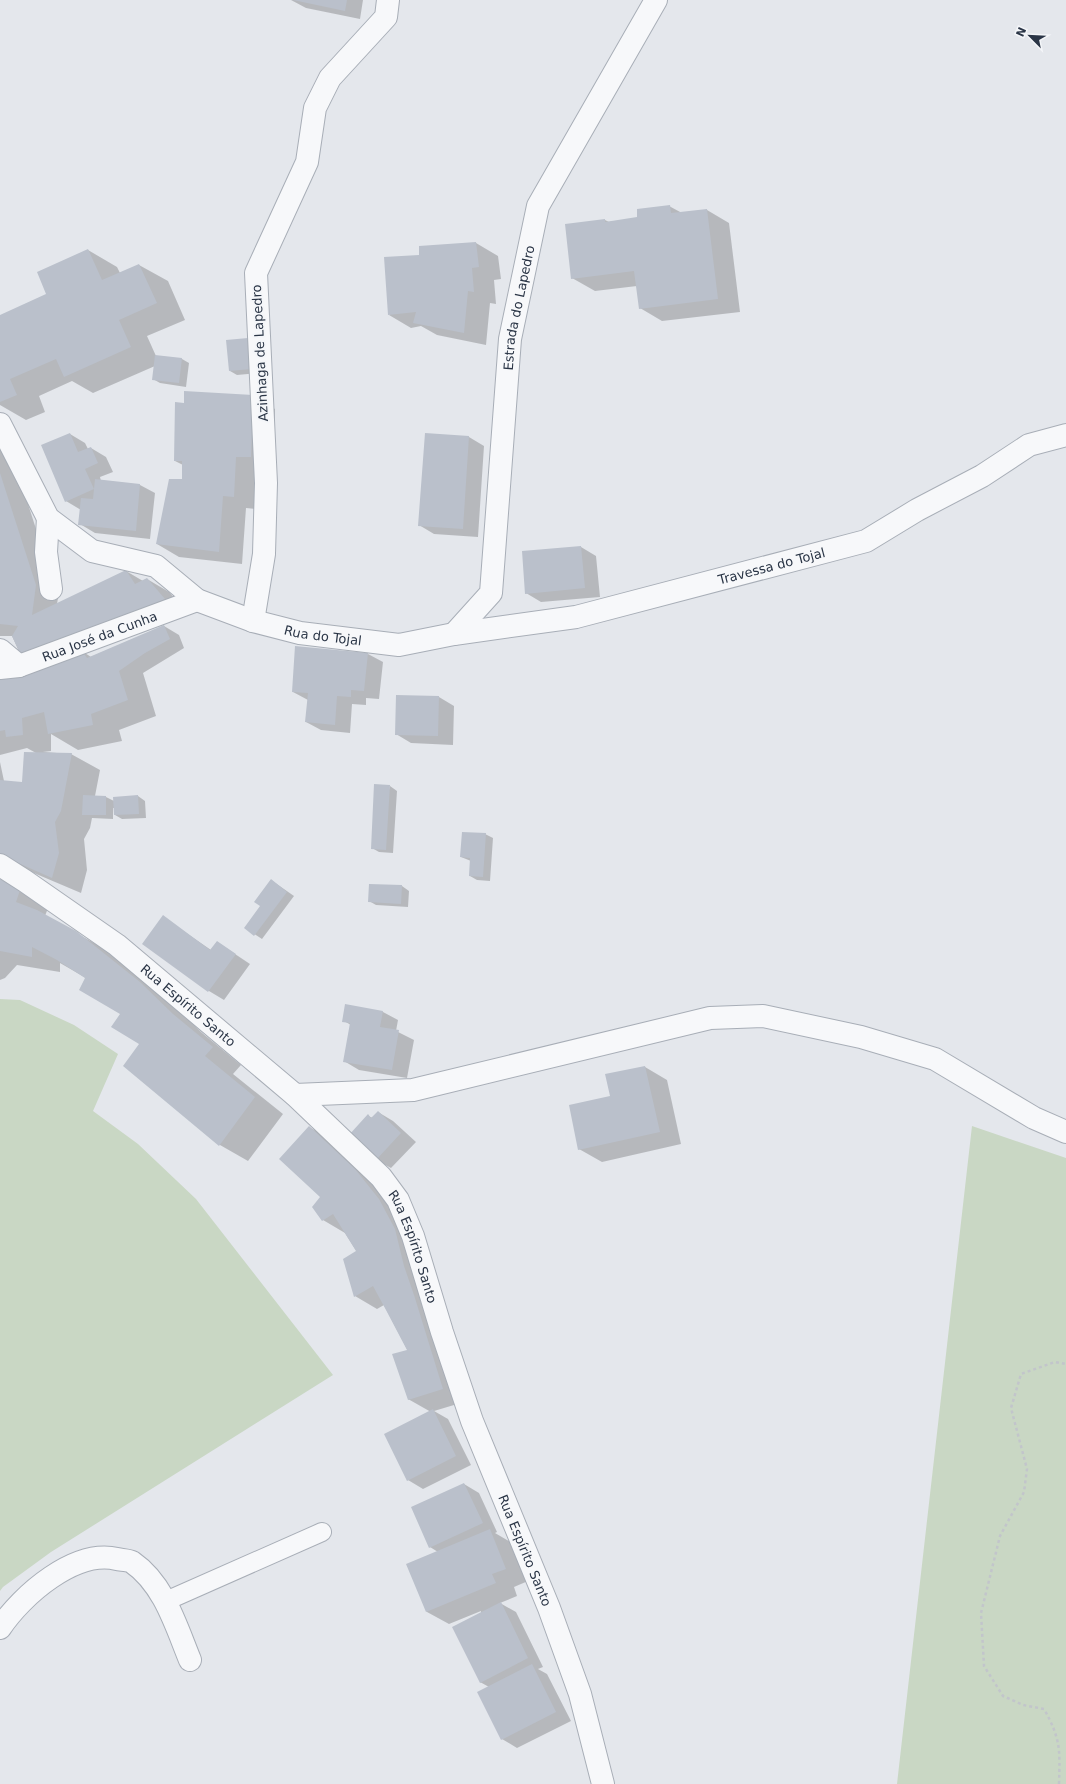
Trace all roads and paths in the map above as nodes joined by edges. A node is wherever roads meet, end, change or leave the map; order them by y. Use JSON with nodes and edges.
{"nodes":[{"id":1,"x":388,"y":0,"type":"edge"},
{"id":2,"x":656,"y":0,"type":"edge"},
{"id":3,"x":0,"y":424,"type":"edge"},
{"id":4,"x":1066,"y":435,"type":"edge"},
{"id":5,"x":48,"y":518,"type":"junction"},
{"id":6,"x":51,"y":590,"type":"dead end"},
{"id":7,"x":197,"y":600,"type":"junction"},
{"id":8,"x":252,"y":621,"type":"junction"},
{"id":9,"x":454,"y":634,"type":"junction"},
{"id":10,"x":0,"y":650,"type":"edge"},
{"id":11,"x":9,"y":667,"type":"edge"},
{"id":12,"x":0,"y":866,"type":"edge"},
{"id":13,"x":295,"y":1095,"type":"junction"},
{"id":14,"x":1066,"y":1132,"type":"edge"},
{"id":15,"x":1066,"y":1364,"type":"edge"},
{"id":16,"x":322,"y":1532,"type":"dead end"},
{"id":17,"x":166,"y":1601,"type":"junction"},
{"id":18,"x":0,"y":1628,"type":"edge"},
{"id":19,"x":190,"y":1660,"type":"dead end"},
{"id":20,"x":603,"y":1784,"type":"edge"},
{"id":21,"x":1059,"y":1784,"type":"edge"}],
"edges":[{"from":1,"to":8,"type":"street","name":"Azinhaga de Lapedro"},
{"from":2,"to":9,"type":"street","name":"Estrada do Lapedro"},
{"from":3,"to":5,"type":"street"},
{"from":4,"to":9,"type":"street","name":"Travessa do Tojal"},
{"from":5,"to":6,"type":"street"},
{"from":5,"to":7,"type":"street","name":"Rua do Tojal"},
{"from":7,"to":8,"type":"street","name":"Rua do Tojal"},
{"from":7,"to":11,"type":"street","name":"Rua José da Cunha"},
{"from":8,"to":9,"type":"street","name":"Rua do Tojal"},
{"from":10,"to":11,"type":"street"},
{"from":12,"to":13,"type":"street","name":"Rua Espírito Santo"},
{"from":13,"to":14,"type":"street"},
{"from":13,"to":20,"type":"street","name":"Rua Espírito Santo"},
{"from":15,"to":21,"type":"path"},
{"from":16,"to":17,"type":"lane"},
{"from":17,"to":18,"type":"street"},
{"from":17,"to":19,"type":"street"}]}
